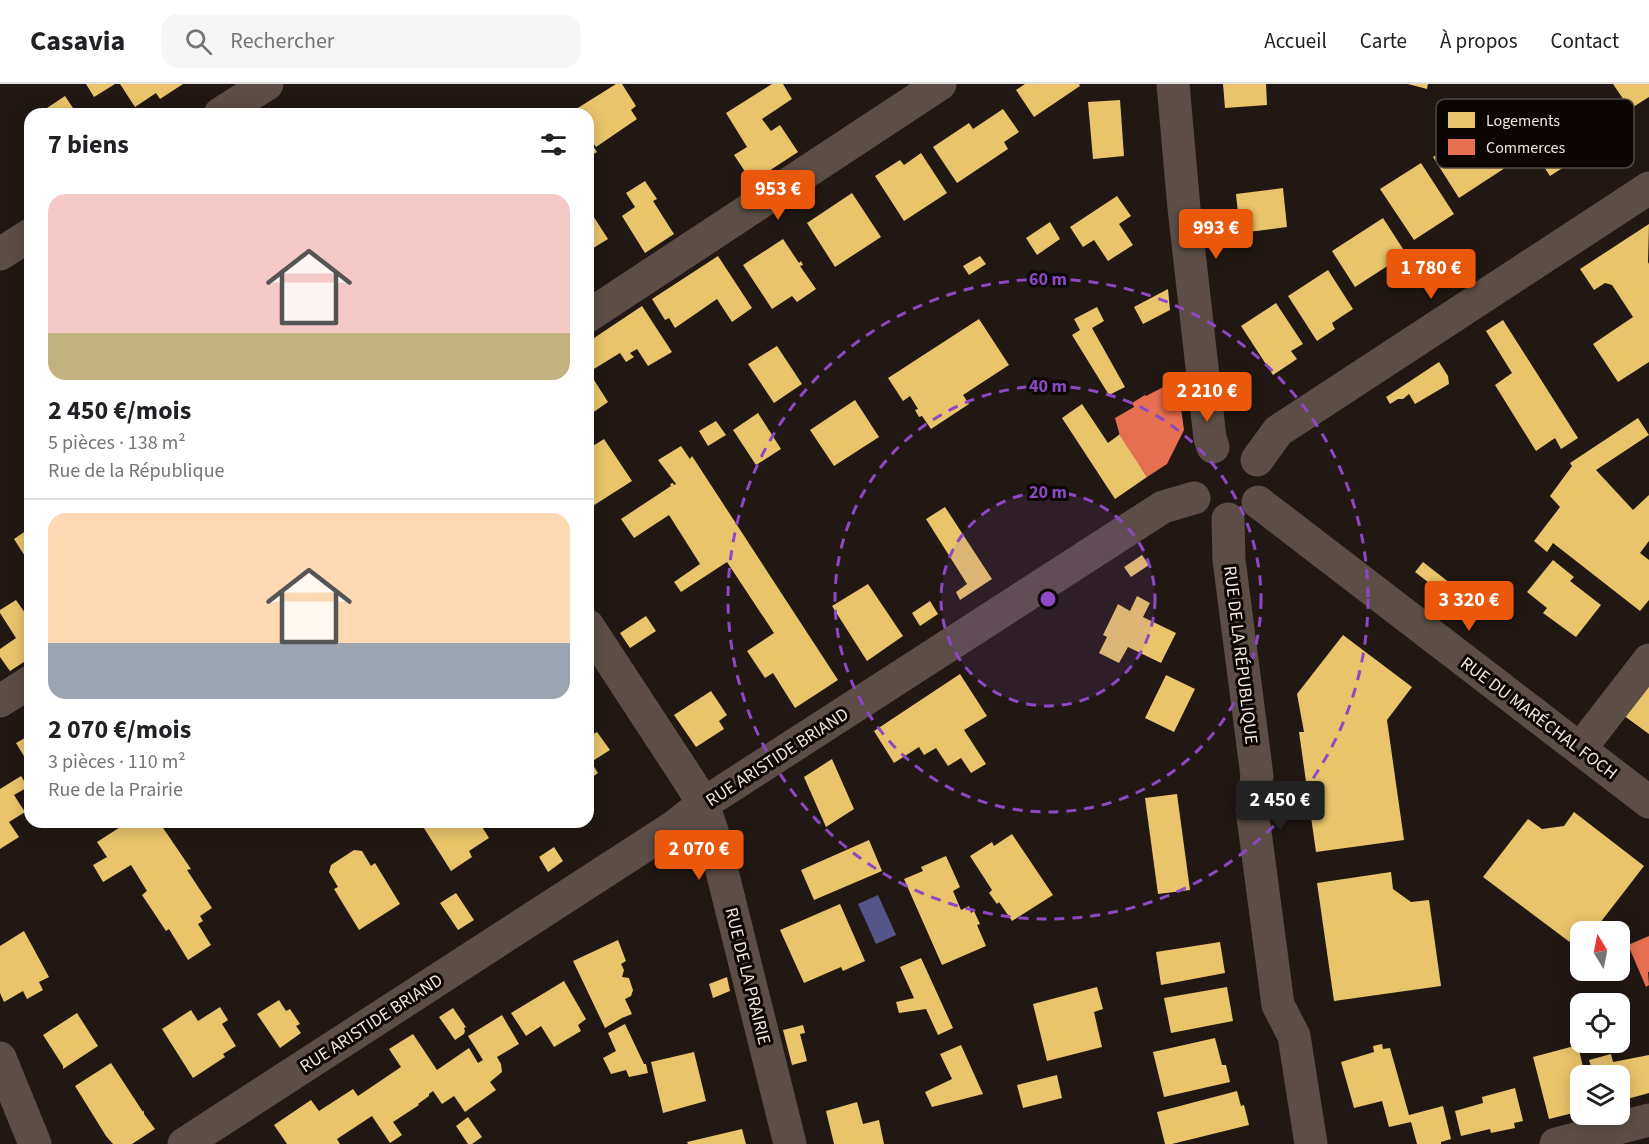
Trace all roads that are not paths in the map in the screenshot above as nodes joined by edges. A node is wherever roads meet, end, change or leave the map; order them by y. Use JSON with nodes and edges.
{"nodes":[{"id":1,"x":940,"y":84,"type":"edge"},
{"id":2,"x":1173,"y":84,"type":"edge"},
{"id":3,"x":1649,"y":188,"type":"edge"},
{"id":4,"x":24,"y":239,"type":"edge"},
{"id":5,"x":0,"y":254,"type":"edge"},
{"id":6,"x":594,"y":312,"type":"edge"},
{"id":7,"x":1213,"y":447,"type":"junction"},
{"id":8,"x":1257,"y":460,"type":"junction"},
{"id":9,"x":1194,"y":498,"type":"junction"},
{"id":10,"x":1258,"y":502,"type":"junction"},
{"id":11,"x":1228,"y":519,"type":"junction"},
{"id":12,"x":594,"y":635,"type":"edge"},
{"id":13,"x":1649,"y":660,"type":"edge"},
{"id":14,"x":24,"y":686,"type":"edge"},
{"id":15,"x":0,"y":701,"type":"edge"},
{"id":16,"x":1580,"y":749,"type":"junction"},
{"id":17,"x":1649,"y":802,"type":"edge"},
{"id":18,"x":703,"y":804,"type":"junction"},
{"id":19,"x":0,"y":1058,"type":"edge"},
{"id":20,"x":1649,"y":1120,"type":"edge"},
{"id":21,"x":35,"y":1144,"type":"edge"},
{"id":22,"x":184,"y":1144,"type":"edge"},
{"id":23,"x":790,"y":1144,"type":"edge"},
{"id":24,"x":1311,"y":1144,"type":"edge"},
{"id":25,"x":1556,"y":1144,"type":"edge"}],
"edges":[{"from":1,"to":6,"type":"street"},
{"from":2,"to":7,"type":"street"},
{"from":3,"to":8,"type":"street"},
{"from":4,"to":5,"type":"street"},
{"from":7,"to":8,"type":"street"},
{"from":7,"to":9,"type":"street"},
{"from":8,"to":10,"type":"street"},
{"from":9,"to":11,"type":"street"},
{"from":9,"to":18,"type":"street","name":"RUE ARISTIDE BRIAND"},
{"from":10,"to":11,"type":"street"},
{"from":10,"to":16,"type":"street","name":"RUE DU MARÉCHAL FOCH"},
{"from":11,"to":24,"type":"street","name":"RUE DE LA RÉPUBLIQUE"},
{"from":12,"to":18,"type":"street","name":"RUE DE LA PRAIRIE"},
{"from":13,"to":16,"type":"street"},
{"from":14,"to":15,"type":"street"},
{"from":16,"to":17,"type":"street","name":"RUE DU MARÉCHAL FOCH"},
{"from":18,"to":22,"type":"street","name":"RUE ARISTIDE BRIAND"},
{"from":18,"to":23,"type":"street","name":"RUE DE LA PRAIRIE"},
{"from":19,"to":21,"type":"street"},
{"from":20,"to":25,"type":"street"}]}
